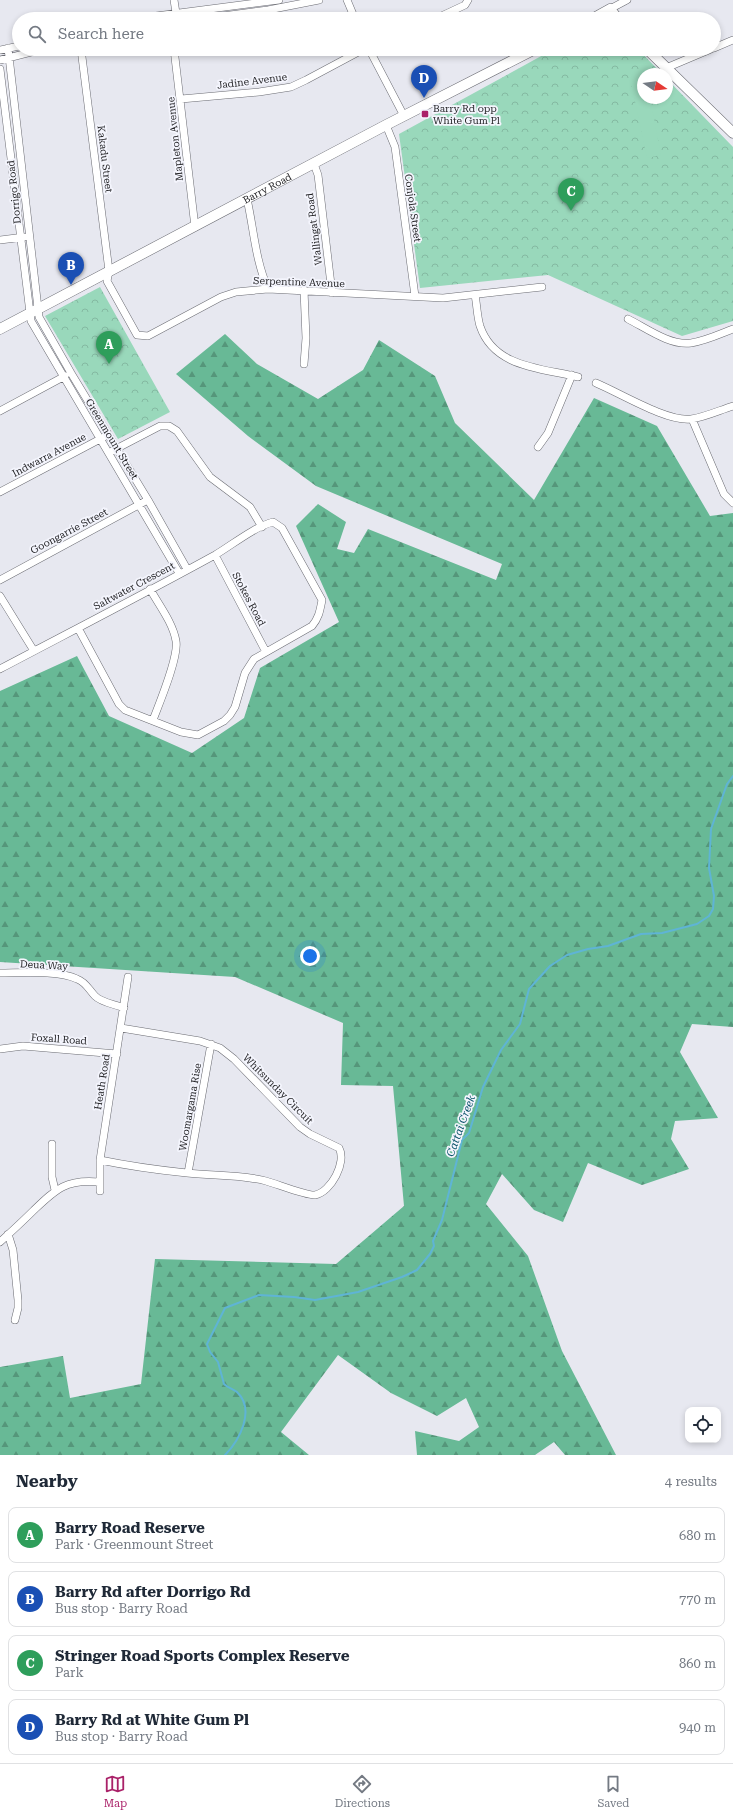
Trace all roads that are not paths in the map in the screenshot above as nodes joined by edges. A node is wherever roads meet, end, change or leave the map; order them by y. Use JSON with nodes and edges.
{"nodes":[{"id":1,"x":174,"y":0,"type":"edge"},
{"id":2,"x":279,"y":0,"type":"edge"},
{"id":3,"x":319,"y":0,"type":"edge"},
{"id":4,"x":347,"y":0,"type":"edge"},
{"id":5,"x":627,"y":0,"type":"edge"},
{"id":6,"x":467,"y":2,"type":"edge"},
{"id":7,"x":610,"y":9,"type":"junction"},
{"id":8,"x":174,"y":12,"type":"edge"},
{"id":9,"x":200,"y":12,"type":"edge"},
{"id":10,"x":253,"y":12,"type":"edge"},
{"id":11,"x":352,"y":12,"type":"edge"},
{"id":12,"x":448,"y":12,"type":"edge"},
{"id":13,"x":605,"y":12,"type":"edge"},
{"id":14,"x":612,"y":12,"type":"edge"},
{"id":15,"x":733,"y":40,"type":"edge"},
{"id":16,"x":721,"y":45,"type":"edge"},
{"id":17,"x":12,"y":47,"type":"edge"},
{"id":18,"x":8,"y":48,"type":"junction"},
{"id":19,"x":0,"y":50,"type":"edge"},
{"id":20,"x":13,"y":56,"type":"edge"},
{"id":21,"x":82,"y":56,"type":"edge"},
{"id":22,"x":175,"y":56,"type":"edge"},
{"id":23,"x":354,"y":56,"type":"edge"},
{"id":24,"x":372,"y":56,"type":"edge"},
{"id":25,"x":521,"y":56,"type":"edge"},
{"id":26,"x":654,"y":56,"type":"edge"},
{"id":27,"x":694,"y":56,"type":"edge"},
{"id":28,"x":9,"y":57,"type":"junction"},
{"id":29,"x":0,"y":60,"type":"edge"},
{"id":30,"x":666,"y":68,"type":"joint"},
{"id":31,"x":0,"y":69,"type":"edge"},
{"id":32,"x":673,"y":75,"type":"edge"},
{"id":33,"x":180,"y":99,"type":"junction"},
{"id":34,"x":404,"y":116,"type":"junction"},
{"id":35,"x":386,"y":125,"type":"junction"},
{"id":36,"x":733,"y":133,"type":"edge"},
{"id":37,"x":18,"y":139,"type":"junction"},
{"id":38,"x":8,"y":140,"type":"junction"},
{"id":39,"x":0,"y":142,"type":"edge"},
{"id":40,"x":314,"y":164,"type":"junction"},
{"id":41,"x":247,"y":199,"type":"junction"},
{"id":42,"x":195,"y":227,"type":"junction"},
{"id":43,"x":29,"y":236,"type":"junction"},
{"id":44,"x":20,"y":237,"type":"junction"},
{"id":45,"x":0,"y":240,"type":"edge"},
{"id":46,"x":109,"y":271,"type":"junction"},
{"id":47,"x":542,"y":286,"type":"dead end"},
{"id":48,"x":268,"y":289,"type":"junction"},
{"id":49,"x":304,"y":290,"type":"junction"},
{"id":50,"x":332,"y":293,"type":"junction"},
{"id":51,"x":476,"y":295,"type":"junction"},
{"id":52,"x":415,"y":296,"type":"junction"},
{"id":53,"x":34,"y":312,"type":"junction"},
{"id":54,"x":628,"y":319,"type":"dead end"},
{"id":55,"x":0,"y":329,"type":"edge"},
{"id":56,"x":733,"y":329,"type":"edge"},
{"id":57,"x":304,"y":364,"type":"dead end"},
{"id":58,"x":71,"y":373,"type":"junction"},
{"id":59,"x":63,"y":377,"type":"junction"},
{"id":60,"x":596,"y":383,"type":"dead end"},
{"id":61,"x":733,"y":406,"type":"edge"},
{"id":62,"x":0,"y":411,"type":"edge"},
{"id":63,"x":692,"y":419,"type":"junction"},
{"id":64,"x":108,"y":435,"type":"junction"},
{"id":65,"x":100,"y":439,"type":"junction"},
{"id":66,"x":538,"y":447,"type":"dead end"},
{"id":67,"x":116,"y":449,"type":"junction"},
{"id":68,"x":109,"y":453,"type":"junction"},
{"id":69,"x":0,"y":492,"type":"edge"},
{"id":70,"x":148,"y":500,"type":"junction"},
{"id":71,"x":733,"y":503,"type":"edge"},
{"id":72,"x":140,"y":504,"type":"junction"},
{"id":73,"x":262,"y":527,"type":"junction"},
{"id":74,"x":215,"y":555,"type":"junction"},
{"id":75,"x":187,"y":569,"type":"junction"},
{"id":76,"x":179,"y":573,"type":"junction"},
{"id":77,"x":0,"y":580,"type":"edge"},
{"id":78,"x":150,"y":589,"type":"junction"},
{"id":79,"x":0,"y":596,"type":"edge"},
{"id":80,"x":78,"y":628,"type":"junction"},
{"id":81,"x":34,"y":651,"type":"junction"},
{"id":82,"x":266,"y":652,"type":"junction"},
{"id":83,"x":0,"y":669,"type":"edge"},
{"id":84,"x":152,"y":720,"type":"junction"},
{"id":85,"x":0,"y":972,"type":"edge"},
{"id":86,"x":128,"y":977,"type":"dead end"},
{"id":87,"x":124,"y":1008,"type":"junction"},
{"id":88,"x":121,"y":1028,"type":"junction"},
{"id":89,"x":211,"y":1044,"type":"junction"},
{"id":90,"x":0,"y":1049,"type":"edge"},
{"id":91,"x":117,"y":1054,"type":"junction"},
{"id":92,"x":52,"y":1144,"type":"dead end"},
{"id":93,"x":100,"y":1160,"type":"junction"},
{"id":94,"x":188,"y":1174,"type":"junction"},
{"id":95,"x":99,"y":1182,"type":"junction"},
{"id":96,"x":55,"y":1190,"type":"junction"},
{"id":97,"x":100,"y":1191,"type":"dead end"},
{"id":98,"x":8,"y":1234,"type":"junction"},
{"id":99,"x":0,"y":1242,"type":"edge"},
{"id":100,"x":15,"y":1320,"type":"dead end"}],
"edges":[{"from":1,"to":8,"type":"street"},
{"from":2,"to":9,"type":"street"},
{"from":3,"to":10,"type":"street"},
{"from":4,"to":11,"type":"street"},
{"from":5,"to":7,"type":"street"},
{"from":6,"to":12,"type":"street"},
{"from":7,"to":13,"type":"street"},
{"from":7,"to":14,"type":"street"},
{"from":15,"to":16,"type":"street"},
{"from":17,"to":18,"type":"street"},
{"from":18,"to":19,"type":"street"},
{"from":18,"to":28,"type":"street","name":"Dorrigo Road"},
{"from":20,"to":28,"type":"street"},
{"from":21,"to":46,"type":"street","name":"Kakadu Street"},
{"from":22,"to":33,"type":"street","name":"Mapleton Avenue"},
{"from":23,"to":33,"type":"street","name":"Jadine Avenue"},
{"from":24,"to":34,"type":"street"},
{"from":25,"to":34,"type":"street","name":"Barry Road"},
{"from":26,"to":30,"type":"street"},
{"from":27,"to":30,"type":"street"},
{"from":28,"to":29,"type":"street"},
{"from":28,"to":37,"type":"street","name":"Dorrigo Road"},
{"from":31,"to":38,"type":"street","name":"Dorrigo Road"},
{"from":32,"to":36,"type":"street"},
{"from":33,"to":42,"type":"street","name":"Mapleton Avenue"},
{"from":34,"to":35,"type":"street","name":"Barry Road"},
{"from":35,"to":40,"type":"street","name":"Barry Road"},
{"from":35,"to":52,"type":"street","name":"Conjola Street"},
{"from":37,"to":38,"type":"street"},
{"from":37,"to":43,"type":"street","name":"Dorrigo Road"},
{"from":38,"to":39,"type":"street"},
{"from":38,"to":44,"type":"street","name":"Dorrigo Road"},
{"from":40,"to":41,"type":"street","name":"Barry Road"},
{"from":40,"to":50,"type":"street","name":"Wallingat Road"},
{"from":41,"to":42,"type":"street","name":"Barry Road"},
{"from":41,"to":48,"type":"street"},
{"from":42,"to":46,"type":"street","name":"Barry Road"},
{"from":43,"to":44,"type":"street"},
{"from":43,"to":53,"type":"street","name":"Dorrigo Road"},
{"from":44,"to":45,"type":"street"},
{"from":44,"to":53,"type":"street","name":"Dorrigo Road"},
{"from":46,"to":48,"type":"street","name":"Serpentine Avenue"},
{"from":46,"to":53,"type":"street","name":"Barry Road"},
{"from":47,"to":51,"type":"street","name":"Serpentine Avenue"},
{"from":48,"to":49,"type":"street","name":"Serpentine Avenue"},
{"from":49,"to":50,"type":"street","name":"Serpentine Avenue"},
{"from":49,"to":57,"type":"street"},
{"from":50,"to":52,"type":"street","name":"Serpentine Avenue"},
{"from":51,"to":52,"type":"street","name":"Serpentine Avenue"},
{"from":51,"to":66,"type":"street"},
{"from":53,"to":55,"type":"street","name":"Barry Road"},
{"from":53,"to":58,"type":"street","name":"Greenmount Street"},
{"from":53,"to":59,"type":"street","name":"Greenmount Street"},
{"from":54,"to":56,"type":"street"},
{"from":58,"to":59,"type":"street"},
{"from":58,"to":64,"type":"street","name":"Greenmount Street"},
{"from":59,"to":62,"type":"street"},
{"from":59,"to":65,"type":"street","name":"Greenmount Street"},
{"from":60,"to":63,"type":"street"},
{"from":61,"to":63,"type":"street"},
{"from":63,"to":71,"type":"street"},
{"from":64,"to":65,"type":"street","name":"Indwarra Avenue"},
{"from":64,"to":67,"type":"street","name":"Greenmount Street"},
{"from":65,"to":68,"type":"street","name":"Greenmount Street"},
{"from":65,"to":69,"type":"street","name":"Indwarra Avenue"},
{"from":67,"to":68,"type":"street"},
{"from":67,"to":70,"type":"street","name":"Greenmount Street"},
{"from":67,"to":73,"type":"street"},
{"from":68,"to":72,"type":"street","name":"Greenmount Street"},
{"from":70,"to":72,"type":"street","name":"Goongarrie Street"},
{"from":70,"to":75,"type":"street","name":"Greenmount Street"},
{"from":72,"to":76,"type":"street","name":"Greenmount Street"},
{"from":72,"to":77,"type":"street","name":"Goongarrie Street"},
{"from":73,"to":74,"type":"street","name":"Saltwater Crescent"},
{"from":73,"to":82,"type":"street","name":"Saltwater Crescent"},
{"from":74,"to":75,"type":"street","name":"Saltwater Crescent"},
{"from":74,"to":82,"type":"street","name":"Stokes Road"},
{"from":75,"to":76,"type":"street","name":"Saltwater Crescent"},
{"from":76,"to":78,"type":"street","name":"Saltwater Crescent"},
{"from":78,"to":80,"type":"street","name":"Saltwater Crescent"},
{"from":78,"to":84,"type":"street"},
{"from":79,"to":81,"type":"street"},
{"from":80,"to":81,"type":"street","name":"Saltwater Crescent"},
{"from":80,"to":84,"type":"street"},
{"from":81,"to":83,"type":"street","name":"Saltwater Crescent"},
{"from":82,"to":84,"type":"street"},
{"from":85,"to":87,"type":"street","name":"Deua Way"},
{"from":86,"to":87,"type":"street","name":"Heath Road"},
{"from":87,"to":88,"type":"street","name":"Heath Road"},
{"from":88,"to":89,"type":"street","name":"Whitsunday Circuit"},
{"from":88,"to":91,"type":"street","name":"Heath Road"},
{"from":89,"to":94,"type":"street","name":"Woomargama Rise"},
{"from":89,"to":94,"type":"street","name":"Whitsunday Circuit"},
{"from":90,"to":91,"type":"street","name":"Foxall Road"},
{"from":91,"to":93,"type":"street","name":"Heath Road"},
{"from":92,"to":96,"type":"street"},
{"from":93,"to":94,"type":"street","name":"Whitsunday Circuit"},
{"from":93,"to":95,"type":"street","name":"Heath Road"},
{"from":95,"to":96,"type":"street"},
{"from":95,"to":97,"type":"street","name":"Heath Road"},
{"from":96,"to":98,"type":"street"},
{"from":98,"to":99,"type":"street"},
{"from":98,"to":100,"type":"street"}]}
